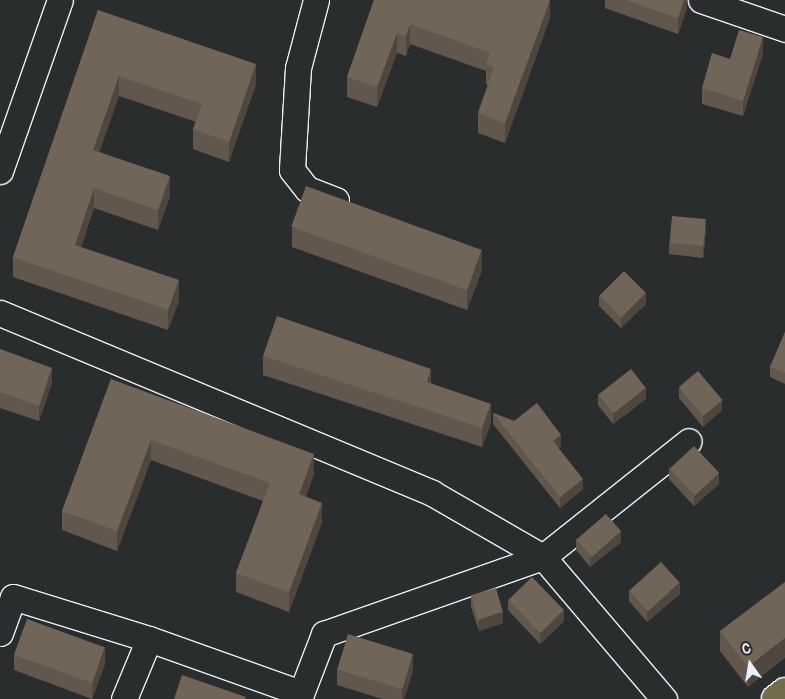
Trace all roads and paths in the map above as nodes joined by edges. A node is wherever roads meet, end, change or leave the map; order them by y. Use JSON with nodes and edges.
{"nodes":[{"id":1,"x":60,"y":0,"type":"edge"},
{"id":2,"x":316,"y":0,"type":"edge"},
{"id":3,"x":701,"y":0,"type":"edge"},
{"id":4,"x":785,"y":29,"type":"edge"},
{"id":5,"x":9,"y":110,"type":"edge"},
{"id":6,"x":0,"y":171,"type":"edge"},
{"id":7,"x":363,"y":210,"type":"edge"},
{"id":8,"x":0,"y":313,"type":"edge"},
{"id":9,"x":689,"y":442,"type":"dead end"},
{"id":10,"x":543,"y":557,"type":"junction"},
{"id":11,"x":0,"y":633,"type":"edge"},
{"id":12,"x":149,"y":639,"type":"junction"},
{"id":13,"x":785,"y":692,"type":"edge"},
{"id":14,"x":300,"y":696,"type":"edge"},
{"id":15,"x":124,"y":699,"type":"edge"},
{"id":16,"x":664,"y":699,"type":"edge"},
{"id":17,"x":776,"y":699,"type":"edge"}],
"edges":[{"from":1,"to":5,"type":"street"},
{"from":2,"to":7,"type":"street"},
{"from":3,"to":4,"type":"street"},
{"from":5,"to":6,"type":"street"},
{"from":8,"to":10,"type":"street"},
{"from":9,"to":10,"type":"street"},
{"from":10,"to":14,"type":"street"},
{"from":10,"to":16,"type":"street"},
{"from":11,"to":12,"type":"street"},
{"from":12,"to":14,"type":"street"},
{"from":12,"to":15,"type":"street"},
{"from":13,"to":17,"type":"highway"}]}
